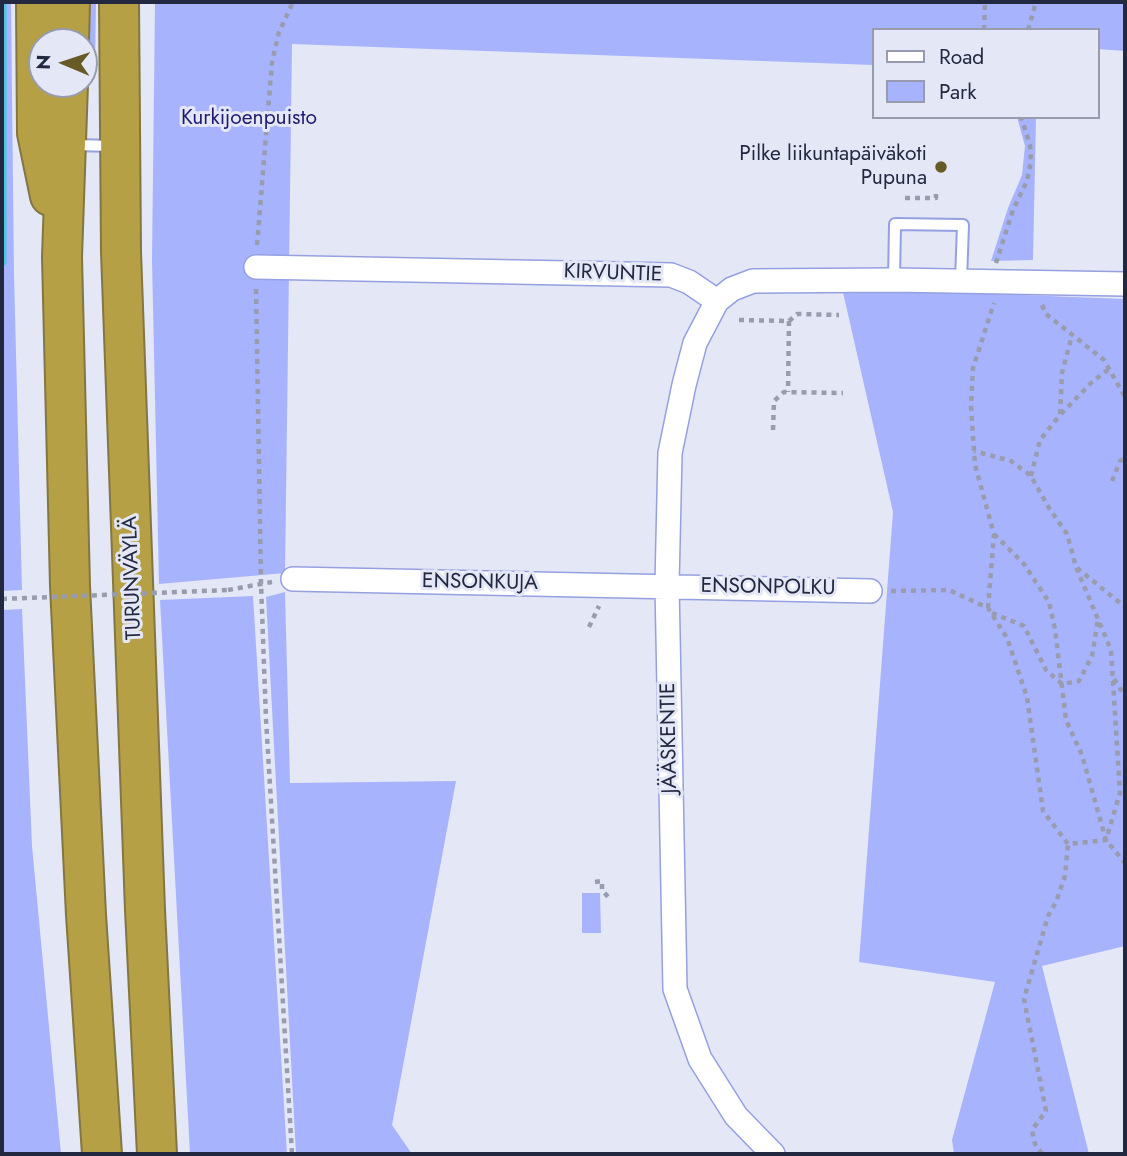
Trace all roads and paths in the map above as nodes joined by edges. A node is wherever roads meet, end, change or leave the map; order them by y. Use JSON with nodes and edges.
{"nodes":[{"id":1,"x":36,"y":2,"type":"edge"},
{"id":2,"x":70,"y":2,"type":"edge"},
{"id":3,"x":119,"y":2,"type":"edge"},
{"id":4,"x":136,"y":2,"type":"edge"},
{"id":5,"x":985,"y":2,"type":"edge"},
{"id":6,"x":1036,"y":2,"type":"edge"},
{"id":7,"x":69,"y":28,"type":"edge"},
{"id":8,"x":984,"y":28,"type":"edge"},
{"id":9,"x":1029,"y":28,"type":"edge"},
{"id":10,"x":120,"y":75,"type":"junction"},
{"id":11,"x":68,"y":98,"type":"edge"},
{"id":12,"x":1022,"y":119,"type":"edge"},
{"id":13,"x":66,"y":145,"type":"junction"},
{"id":14,"x":120,"y":147,"type":"junction"},
{"id":15,"x":936,"y":194,"type":"dead end"},
{"id":16,"x":905,"y":197,"type":"dead end"},
{"id":17,"x":62,"y":257,"type":"junction"},
{"id":18,"x":256,"y":267,"type":"dead end"},
{"id":19,"x":998,"y":276,"type":"junction"},
{"id":20,"x":894,"y":280,"type":"junction"},
{"id":21,"x":961,"y":281,"type":"junction"},
{"id":22,"x":1041,"y":283,"type":"junction"},
{"id":23,"x":1125,"y":284,"type":"edge"},
{"id":24,"x":717,"y":301,"type":"junction"},
{"id":25,"x":839,"y":315,"type":"dead end"},
{"id":26,"x":739,"y":320,"type":"dead end"},
{"id":27,"x":789,"y":321,"type":"junction"},
{"id":28,"x":1072,"y":334,"type":"junction"},
{"id":29,"x":1109,"y":369,"type":"junction"},
{"id":30,"x":788,"y":392,"type":"junction"},
{"id":31,"x":843,"y":393,"type":"dead end"},
{"id":32,"x":1125,"y":397,"type":"edge"},
{"id":33,"x":1060,"y":415,"type":"junction"},
{"id":34,"x":773,"y":430,"type":"dead end"},
{"id":35,"x":974,"y":451,"type":"junction"},
{"id":36,"x":1125,"y":458,"type":"edge"},
{"id":37,"x":1031,"y":475,"type":"junction"},
{"id":38,"x":1112,"y":481,"type":"dead end"},
{"id":39,"x":994,"y":534,"type":"junction"},
{"id":40,"x":1076,"y":567,"type":"junction"},
{"id":41,"x":293,"y":579,"type":"dead end"},
{"id":42,"x":667,"y":585,"type":"junction"},
{"id":43,"x":870,"y":591,"type":"joint"},
{"id":44,"x":2,"y":599,"type":"edge"},
{"id":45,"x":1125,"y":607,"type":"edge"},
{"id":46,"x":988,"y":608,"type":"junction"},
{"id":47,"x":991,"y":613,"type":"junction"},
{"id":48,"x":1098,"y":617,"type":"junction"},
{"id":49,"x":1113,"y":678,"type":"junction"},
{"id":50,"x":1062,"y":684,"type":"junction"},
{"id":51,"x":1125,"y":696,"type":"edge"},
{"id":52,"x":1106,"y":840,"type":"junction"},
{"id":53,"x":1068,"y":844,"type":"junction"},
{"id":54,"x":1125,"y":863,"type":"edge"},
{"id":55,"x":594,"y":882,"type":"dead end"},
{"id":56,"x":610,"y":899,"type":"dead end"},
{"id":57,"x":102,"y":1154,"type":"edge"},
{"id":58,"x":157,"y":1154,"type":"edge"},
{"id":59,"x":292,"y":1154,"type":"edge"},
{"id":60,"x":773,"y":1154,"type":"edge"},
{"id":61,"x":1042,"y":1154,"type":"edge"}],
"edges":[{"from":1,"to":17,"type":"highway"},
{"from":2,"to":7,"type":"highway"},
{"from":3,"to":10,"type":"highway","name":"TURUNVÄYLÄ"},
{"from":4,"to":10,"type":"highway"},
{"from":5,"to":8,"type":"path"},
{"from":6,"to":9,"type":"path"},
{"from":10,"to":14,"type":"highway","name":"TURUNVÄYLÄ"},
{"from":11,"to":13,"type":"highway"},
{"from":12,"to":19,"type":"path"},
{"from":13,"to":14,"type":"lane"},
{"from":13,"to":17,"type":"highway"},
{"from":14,"to":58,"type":"highway","name":"TURUNVÄYLÄ"},
{"from":15,"to":16,"type":"path"},
{"from":17,"to":57,"type":"highway"},
{"from":18,"to":24,"type":"street","name":"KIRVUNTIE"},
{"from":19,"to":21,"type":"street"},
{"from":19,"to":22,"type":"street"},
{"from":19,"to":35,"type":"path"},
{"from":20,"to":21,"type":"street"},
{"from":20,"to":21,"type":"lane"},
{"from":20,"to":24,"type":"street"},
{"from":22,"to":23,"type":"street"},
{"from":22,"to":28,"type":"path"},
{"from":24,"to":42,"type":"street","name":"JÄÄSKENTIE"},
{"from":25,"to":27,"type":"path"},
{"from":26,"to":27,"type":"path"},
{"from":27,"to":30,"type":"path"},
{"from":28,"to":29,"type":"path"},
{"from":28,"to":33,"type":"path"},
{"from":29,"to":32,"type":"path"},
{"from":29,"to":33,"type":"path"},
{"from":30,"to":31,"type":"path"},
{"from":30,"to":34,"type":"path"},
{"from":33,"to":37,"type":"path"},
{"from":35,"to":37,"type":"path"},
{"from":35,"to":39,"type":"path"},
{"from":36,"to":38,"type":"path"},
{"from":37,"to":40,"type":"path"},
{"from":39,"to":46,"type":"path"},
{"from":39,"to":50,"type":"path"},
{"from":40,"to":45,"type":"path"},
{"from":40,"to":48,"type":"path"},
{"from":41,"to":42,"type":"street","name":"ENSONKUJA"},
{"from":42,"to":43,"type":"street","name":"ENSONPOLKU"},
{"from":42,"to":60,"type":"street","name":"JÄÄSKENTIE"},
{"from":43,"to":46,"type":"path"},
{"from":44,"to":59,"type":"path","bridge":true},
{"from":46,"to":47,"type":"path"},
{"from":47,"to":50,"type":"path"},
{"from":47,"to":53,"type":"path"},
{"from":48,"to":49,"type":"path"},
{"from":48,"to":50,"type":"path"},
{"from":49,"to":51,"type":"path"},
{"from":49,"to":52,"type":"path"},
{"from":50,"to":52,"type":"path"},
{"from":52,"to":53,"type":"path"},
{"from":52,"to":54,"type":"path"},
{"from":53,"to":61,"type":"path"},
{"from":55,"to":56,"type":"path"}]}
